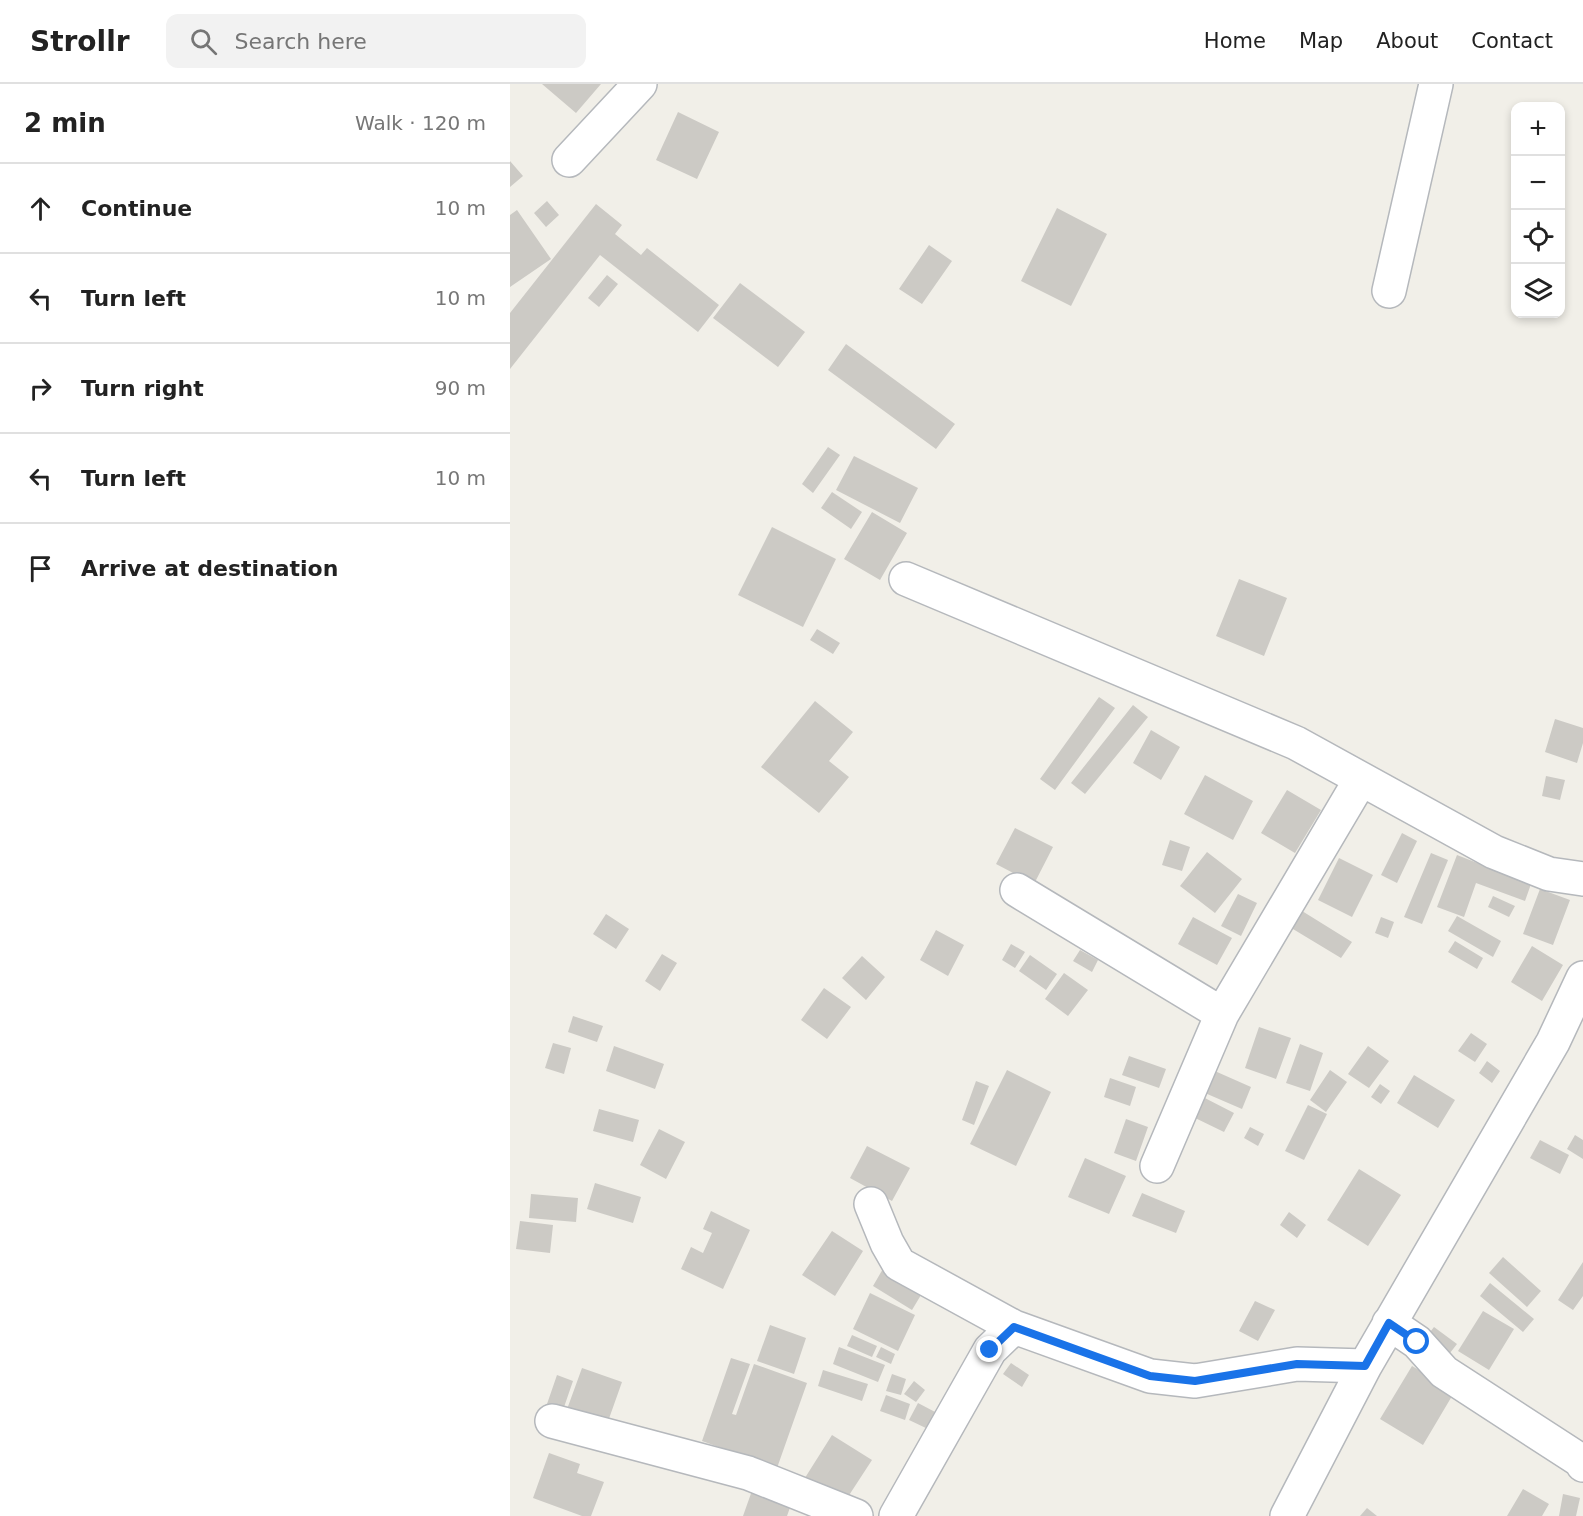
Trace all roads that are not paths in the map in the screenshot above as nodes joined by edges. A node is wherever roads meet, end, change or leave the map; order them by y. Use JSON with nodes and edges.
{"nodes":[{"id":1,"x":640,"y":84,"type":"edge"},
{"id":2,"x":1436,"y":84,"type":"edge"},
{"id":3,"x":569,"y":160,"type":"dead end"},
{"id":4,"x":1389,"y":291,"type":"dead end"},
{"id":5,"x":906,"y":579,"type":"dead end"},
{"id":6,"x":1361,"y":779,"type":"junction"},
{"id":7,"x":1583,"y":879,"type":"edge"},
{"id":8,"x":1017,"y":890,"type":"dead end"},
{"id":9,"x":1583,"y":978,"type":"edge"},
{"id":10,"x":1222,"y":1014,"type":"junction"},
{"id":11,"x":1157,"y":1166,"type":"dead end"},
{"id":12,"x":871,"y":1204,"type":"dead end"},
{"id":13,"x":1389,"y":1323,"type":"junction"},
{"id":14,"x":1014,"y":1327,"type":"junction"},
{"id":15,"x":1365,"y":1366,"type":"junction"},
{"id":16,"x":552,"y":1421,"type":"dead end"},
{"id":17,"x":1583,"y":1465,"type":"edge"},
{"id":18,"x":856,"y":1516,"type":"edge"},
{"id":19,"x":896,"y":1516,"type":"edge"},
{"id":20,"x":1287,"y":1516,"type":"edge"}],
"edges":[{"from":1,"to":3,"type":"street"},
{"from":2,"to":4,"type":"street"},
{"from":5,"to":6,"type":"street"},
{"from":6,"to":7,"type":"street"},
{"from":6,"to":10,"type":"street"},
{"from":8,"to":10,"type":"street"},
{"from":9,"to":13,"type":"street"},
{"from":10,"to":11,"type":"street"},
{"from":12,"to":14,"type":"street"},
{"from":13,"to":15,"type":"street"},
{"from":13,"to":17,"type":"street"},
{"from":14,"to":15,"type":"street"},
{"from":14,"to":19,"type":"street"},
{"from":15,"to":20,"type":"street"},
{"from":16,"to":18,"type":"street"}]}
